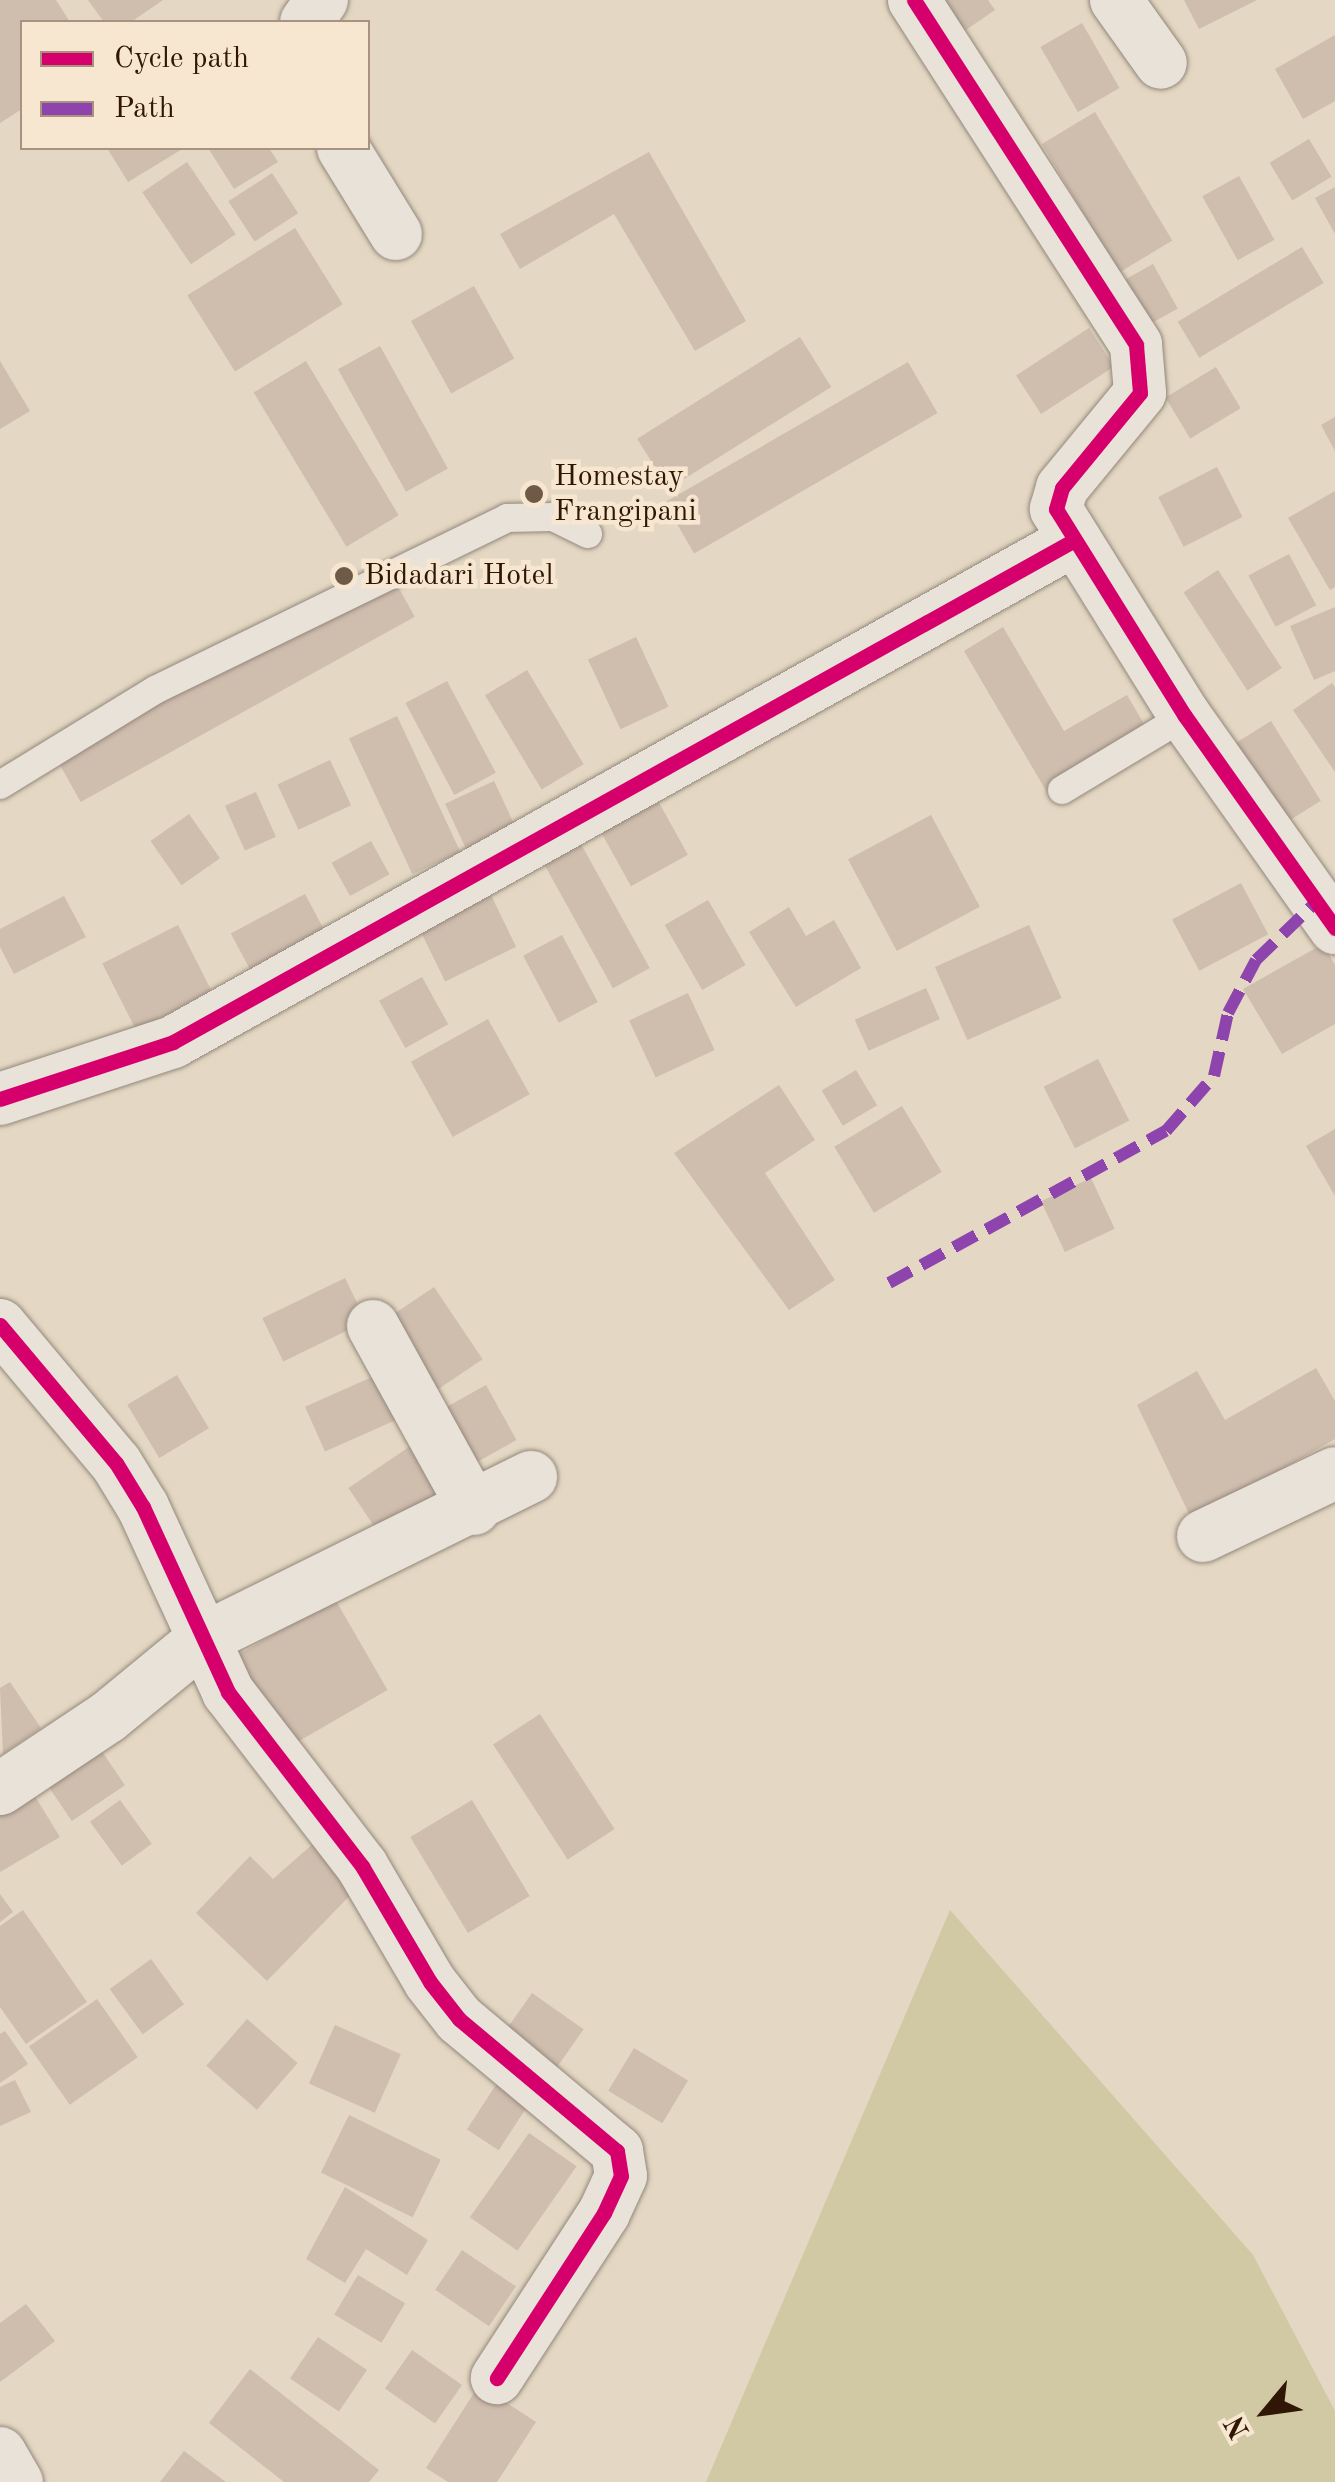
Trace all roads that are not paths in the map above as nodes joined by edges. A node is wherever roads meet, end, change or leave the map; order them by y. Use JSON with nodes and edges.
{"nodes":[{"id":1,"x":914,"y":0,"type":"edge"},
{"id":2,"x":1116,"y":0,"type":"edge"},
{"id":3,"x":1161,"y":63,"type":"dead end"},
{"id":4,"x":345,"y":150,"type":"edge"},
{"id":5,"x":396,"y":234,"type":"dead end"},
{"id":6,"x":588,"y":534,"type":"dead end"},
{"id":7,"x":1072,"y":542,"type":"junction"},
{"id":8,"x":1185,"y":716,"type":"junction"},
{"id":9,"x":0,"y":785,"type":"edge"},
{"id":10,"x":1062,"y":790,"type":"dead end"},
{"id":11,"x":1335,"y":928,"type":"edge"},
{"id":12,"x":0,"y":1099,"type":"edge"},
{"id":13,"x":0,"y":1326,"type":"edge"},
{"id":14,"x":374,"y":1326,"type":"dead end"},
{"id":15,"x":1335,"y":1473,"type":"edge"},
{"id":16,"x":531,"y":1477,"type":"dead end"},
{"id":17,"x":474,"y":1508,"type":"junction"},
{"id":18,"x":1203,"y":1536,"type":"dead end"},
{"id":19,"x":203,"y":1639,"type":"junction"},
{"id":20,"x":0,"y":1788,"type":"edge"},
{"id":21,"x":497,"y":2378,"type":"dead end"},
{"id":22,"x":0,"y":2454,"type":"edge"},
{"id":23,"x":17,"y":2482,"type":"edge"}],
"edges":[{"from":1,"to":7,"type":"street"},
{"from":2,"to":3,"type":"street"},
{"from":4,"to":5,"type":"street"},
{"from":6,"to":9,"type":"lane"},
{"from":7,"to":8,"type":"street"},
{"from":7,"to":12,"type":"street"},
{"from":8,"to":10,"type":"lane"},
{"from":8,"to":11,"type":"street"},
{"from":13,"to":19,"type":"street"},
{"from":14,"to":17,"type":"street"},
{"from":15,"to":18,"type":"street"},
{"from":16,"to":17,"type":"street"},
{"from":17,"to":19,"type":"street"},
{"from":19,"to":20,"type":"street"},
{"from":19,"to":21,"type":"street"},
{"from":22,"to":23,"type":"street"}]}
